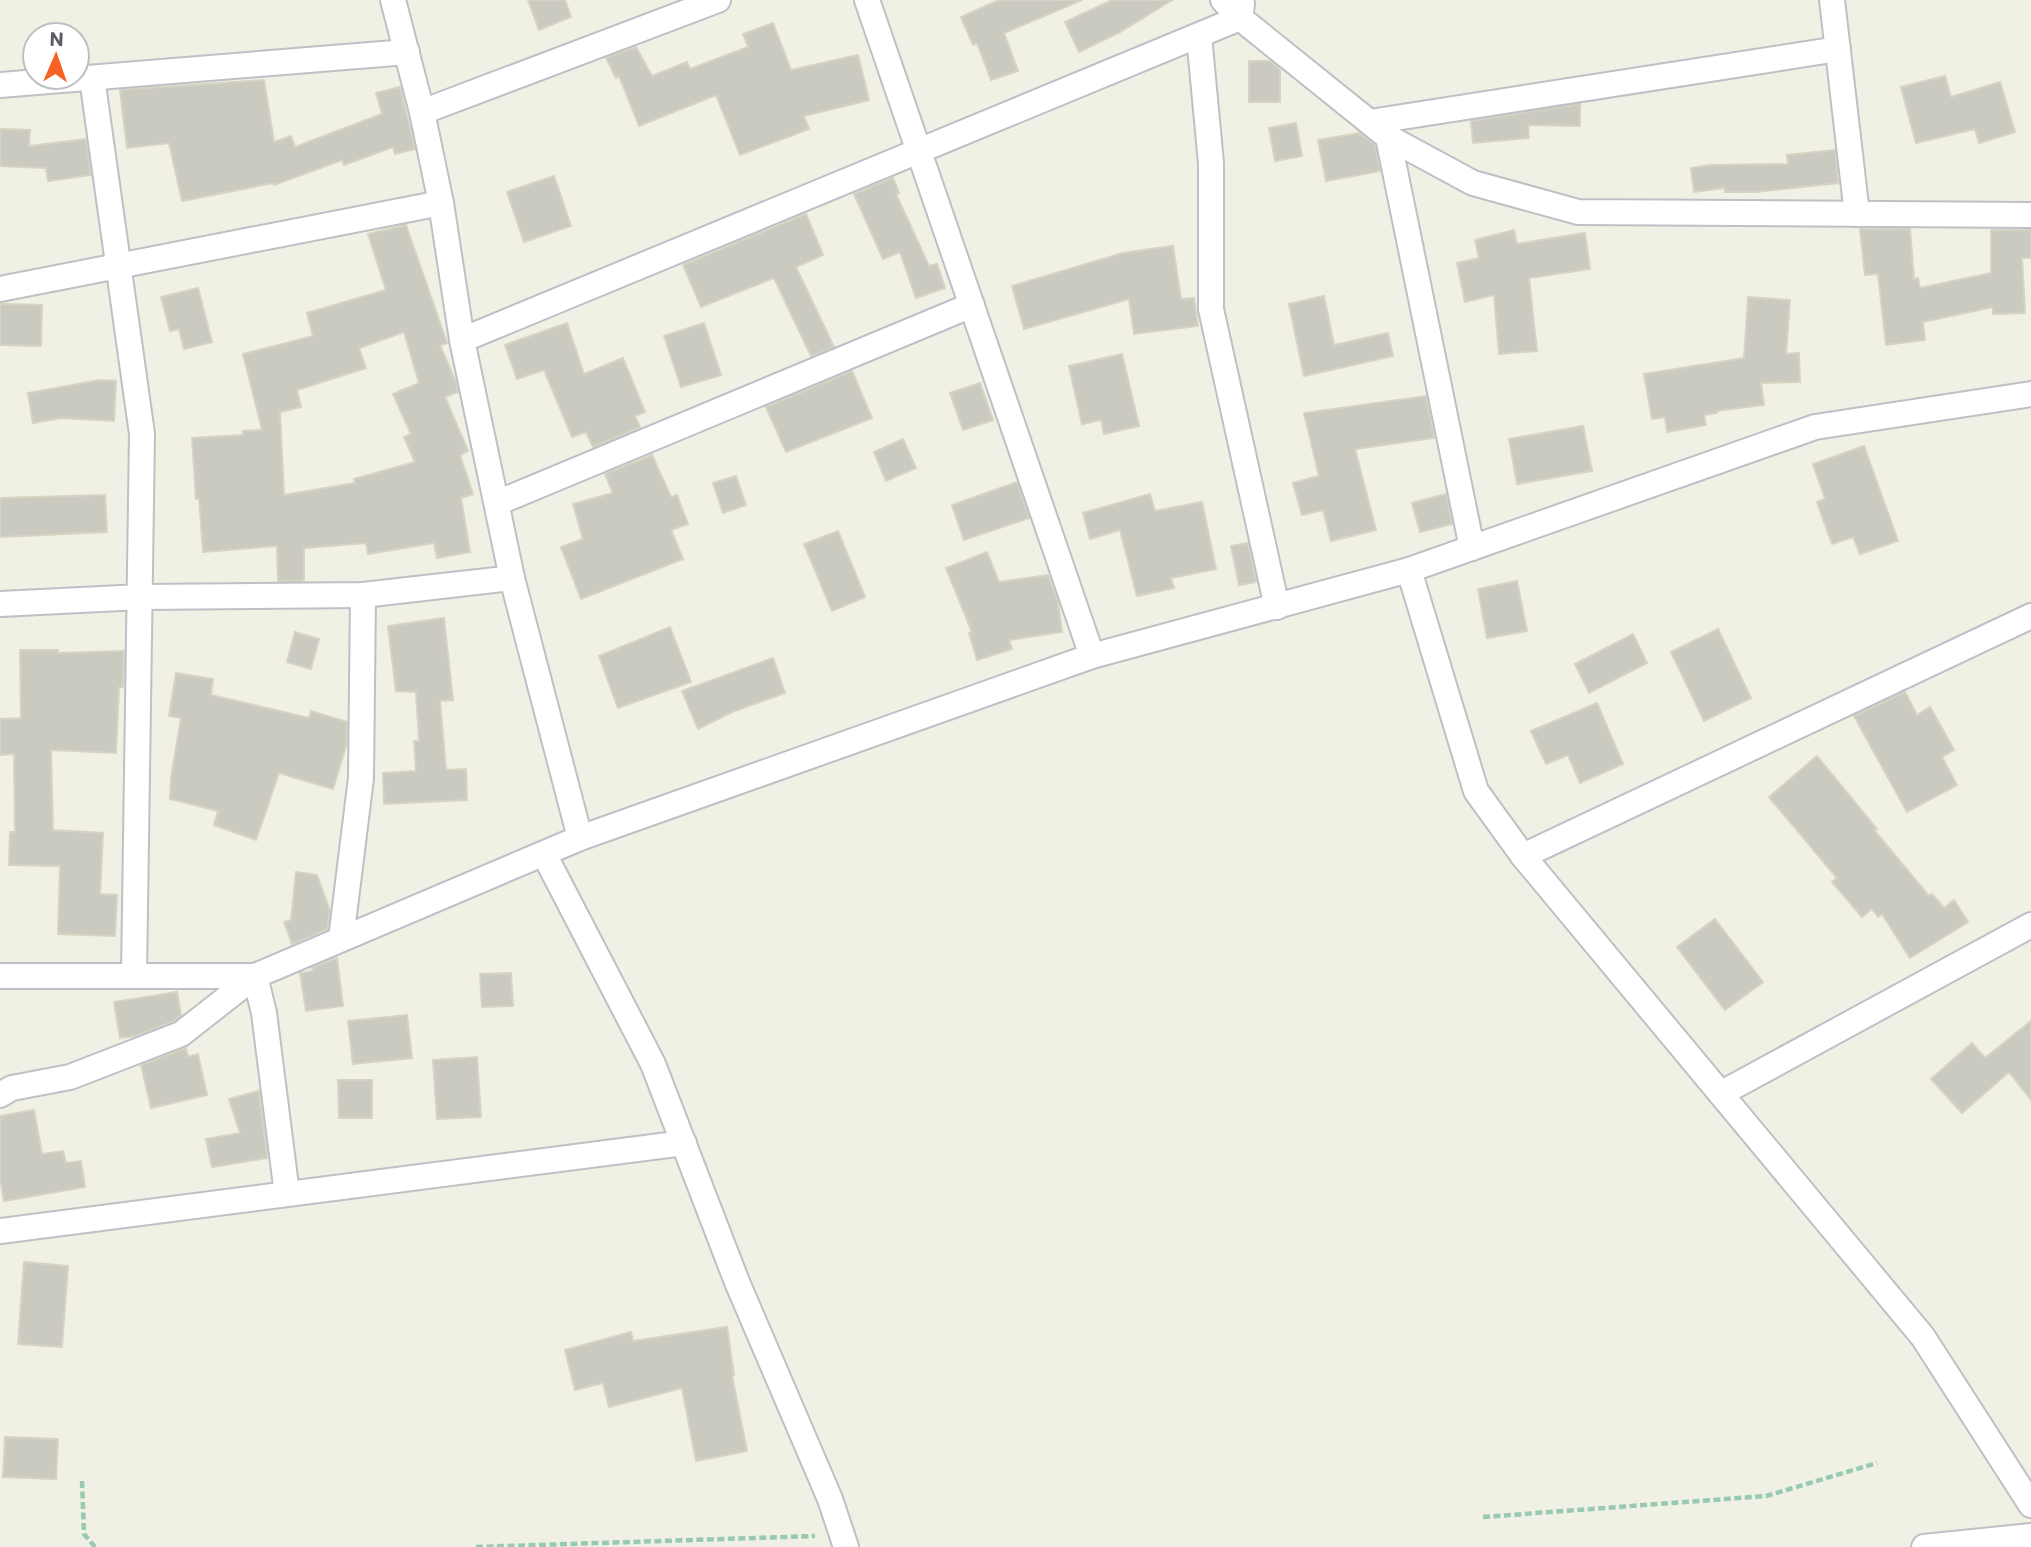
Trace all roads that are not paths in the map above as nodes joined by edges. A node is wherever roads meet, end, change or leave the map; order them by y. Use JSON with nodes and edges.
{"nodes":[{"id":1,"x":393,"y":0,"type":"edge"},
{"id":2,"x":718,"y":0,"type":"edge"},
{"id":3,"x":867,"y":0,"type":"edge"},
{"id":4,"x":1223,"y":0,"type":"edge"},
{"id":5,"x":1832,"y":0,"type":"edge"},
{"id":6,"x":1242,"y":9,"type":"edge"},
{"id":7,"x":1199,"y":36,"type":"junction"},
{"id":8,"x":1838,"y":49,"type":"junction"},
{"id":9,"x":407,"y":52,"type":"junction"},
{"id":10,"x":92,"y":78,"type":"junction"},
{"id":11,"x":0,"y":85,"type":"edge"},
{"id":12,"x":422,"y":112,"type":"junction"},
{"id":13,"x":1379,"y":130,"type":"junction"},
{"id":14,"x":917,"y":152,"type":"junction"},
{"id":15,"x":442,"y":204,"type":"junction"},
{"id":16,"x":1857,"y":214,"type":"junction"},
{"id":17,"x":2031,"y":215,"type":"edge"},
{"id":18,"x":120,"y":266,"type":"junction"},
{"id":19,"x":0,"y":289,"type":"edge"},
{"id":20,"x":972,"y":305,"type":"junction"},
{"id":21,"x":462,"y":340,"type":"junction"},
{"id":22,"x":2031,"y":394,"type":"edge"},
{"id":23,"x":497,"y":503,"type":"junction"},
{"id":24,"x":1472,"y":548,"type":"junction"},
{"id":25,"x":1409,"y":570,"type":"junction"},
{"id":26,"x":512,"y":579,"type":"junction"},
{"id":27,"x":363,"y":595,"type":"junction"},
{"id":28,"x":141,"y":597,"type":"junction"},
{"id":29,"x":0,"y":604,"type":"edge"},
{"id":30,"x":1277,"y":607,"type":"junction"},
{"id":31,"x":2031,"y":616,"type":"edge"},
{"id":32,"x":1092,"y":656,"type":"junction"},
{"id":33,"x":580,"y":838,"type":"junction"},
{"id":34,"x":544,"y":854,"type":"junction"},
{"id":35,"x":1523,"y":856,"type":"junction"},
{"id":36,"x":2031,"y":925,"type":"edge"},
{"id":37,"x":341,"y":939,"type":"junction"},
{"id":38,"x":134,"y":975,"type":"junction"},
{"id":39,"x":0,"y":976,"type":"edge"},
{"id":40,"x":254,"y":976,"type":"junction"},
{"id":41,"x":1722,"y":1093,"type":"junction"},
{"id":42,"x":0,"y":1096,"type":"edge"},
{"id":43,"x":684,"y":1143,"type":"junction"},
{"id":44,"x":287,"y":1194,"type":"junction"},
{"id":45,"x":0,"y":1231,"type":"edge"},
{"id":46,"x":2031,"y":1505,"type":"edge"},
{"id":47,"x":2031,"y":1536,"type":"edge"},
{"id":48,"x":844,"y":1541,"type":"edge"},
{"id":49,"x":1924,"y":1547,"type":"edge"}],
"edges":[{"from":1,"to":9,"type":"street"},
{"from":2,"to":12,"type":"street"},
{"from":3,"to":14,"type":"street"},
{"from":4,"to":6,"type":"street"},
{"from":5,"to":8,"type":"street"},
{"from":6,"to":7,"type":"street"},
{"from":6,"to":13,"type":"street"},
{"from":7,"to":14,"type":"street"},
{"from":7,"to":30,"type":"street"},
{"from":8,"to":13,"type":"street"},
{"from":8,"to":16,"type":"street"},
{"from":9,"to":10,"type":"street"},
{"from":9,"to":12,"type":"street"},
{"from":10,"to":11,"type":"street"},
{"from":10,"to":18,"type":"street"},
{"from":12,"to":15,"type":"street"},
{"from":13,"to":16,"type":"street"},
{"from":13,"to":24,"type":"street"},
{"from":14,"to":20,"type":"street"},
{"from":14,"to":21,"type":"street"},
{"from":15,"to":18,"type":"street"},
{"from":15,"to":21,"type":"street"},
{"from":16,"to":17,"type":"street"},
{"from":18,"to":19,"type":"street"},
{"from":18,"to":28,"type":"street"},
{"from":20,"to":23,"type":"street"},
{"from":20,"to":32,"type":"street"},
{"from":21,"to":23,"type":"street"},
{"from":22,"to":24,"type":"street"},
{"from":23,"to":26,"type":"street"},
{"from":24,"to":25,"type":"street"},
{"from":25,"to":30,"type":"street"},
{"from":25,"to":35,"type":"street"},
{"from":26,"to":27,"type":"street"},
{"from":26,"to":33,"type":"street"},
{"from":27,"to":28,"type":"street"},
{"from":27,"to":37,"type":"street"},
{"from":28,"to":29,"type":"street"},
{"from":28,"to":38,"type":"street"},
{"from":30,"to":32,"type":"street"},
{"from":31,"to":35,"type":"street"},
{"from":32,"to":33,"type":"street"},
{"from":33,"to":34,"type":"street"},
{"from":34,"to":37,"type":"street"},
{"from":34,"to":43,"type":"street"},
{"from":35,"to":41,"type":"street"},
{"from":36,"to":41,"type":"street"},
{"from":37,"to":40,"type":"street"},
{"from":38,"to":39,"type":"street"},
{"from":38,"to":40,"type":"street"},
{"from":40,"to":42,"type":"street"},
{"from":40,"to":44,"type":"street"},
{"from":41,"to":46,"type":"street"},
{"from":43,"to":44,"type":"street"},
{"from":43,"to":48,"type":"street"},
{"from":44,"to":45,"type":"street"},
{"from":47,"to":49,"type":"street"}]}
